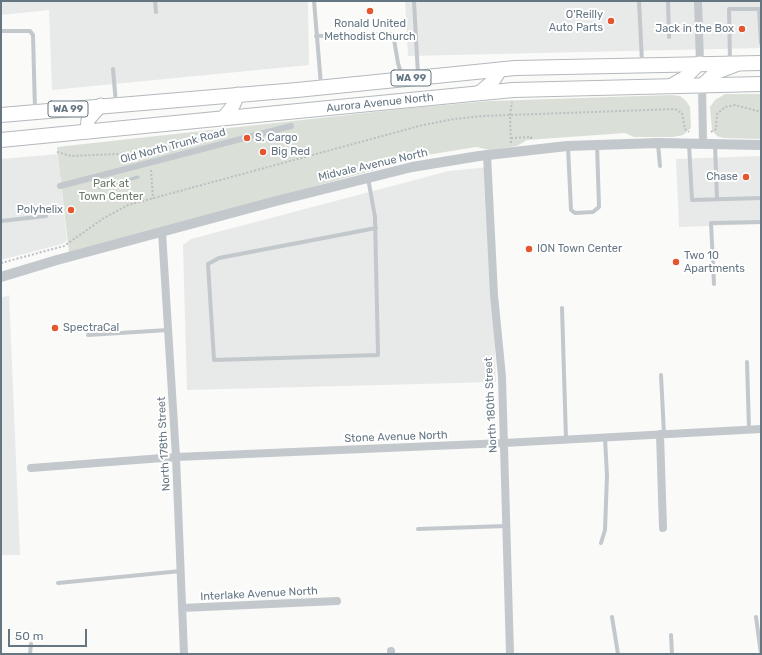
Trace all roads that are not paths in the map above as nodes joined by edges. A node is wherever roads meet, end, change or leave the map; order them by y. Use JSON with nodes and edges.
{"nodes":[{"id":1,"x":155,"y":1,"type":"edge"},
{"id":2,"x":314,"y":1,"type":"edge"},
{"id":3,"x":414,"y":1,"type":"edge"},
{"id":4,"x":639,"y":1,"type":"edge"},
{"id":5,"x":668,"y":1,"type":"edge"},
{"id":6,"x":698,"y":1,"type":"edge"},
{"id":7,"x":156,"y":12,"type":"dead end"},
{"id":8,"x":1,"y":31,"type":"edge"},
{"id":9,"x":316,"y":36,"type":"junction"},
{"id":10,"x":669,"y":37,"type":"dead end"},
{"id":11,"x":761,"y":43,"type":"edge"},
{"id":12,"x":700,"y":63,"type":"junction"},
{"id":13,"x":736,"y":63,"type":"junction"},
{"id":14,"x":761,"y":63,"type":"edge"},
{"id":15,"x":642,"y":65,"type":"junction"},
{"id":16,"x":113,"y":69,"type":"dead end"},
{"id":17,"x":501,"y":69,"type":"junction"},
{"id":18,"x":418,"y":77,"type":"junction"},
{"id":19,"x":403,"y":79,"type":"junction"},
{"id":20,"x":761,"y":84,"type":"edge"},
{"id":21,"x":702,"y":85,"type":"junction"},
{"id":22,"x":670,"y":86,"type":"junction"},
{"id":23,"x":321,"y":87,"type":"junction"},
{"id":24,"x":478,"y":93,"type":"junction"},
{"id":25,"x":238,"y":94,"type":"junction"},
{"id":26,"x":116,"y":104,"type":"junction"},
{"id":27,"x":101,"y":105,"type":"junction"},
{"id":28,"x":35,"y":112,"type":"junction"},
{"id":29,"x":1,"y":115,"type":"edge"},
{"id":30,"x":222,"y":118,"type":"junction"},
{"id":31,"x":291,"y":126,"type":"dead end"},
{"id":32,"x":87,"y":132,"type":"junction"},
{"id":33,"x":1,"y":140,"type":"edge"},
{"id":34,"x":658,"y":143,"type":"junction"},
{"id":35,"x":689,"y":143,"type":"junction"},
{"id":36,"x":703,"y":143,"type":"junction"},
{"id":37,"x":715,"y":144,"type":"junction"},
{"id":38,"x":597,"y":145,"type":"junction"},
{"id":39,"x":761,"y":145,"type":"edge"},
{"id":40,"x":568,"y":146,"type":"junction"},
{"id":41,"x":487,"y":155,"type":"junction"},
{"id":42,"x":660,"y":166,"type":"dead end"},
{"id":43,"x":368,"y":177,"type":"junction"},
{"id":44,"x":60,"y":186,"type":"dead end"},
{"id":45,"x":761,"y":198,"type":"edge"},
{"id":46,"x":717,"y":200,"type":"junction"},
{"id":47,"x":46,"y":216,"type":"dead end"},
{"id":48,"x":1,"y":221,"type":"edge"},
{"id":49,"x":761,"y":222,"type":"edge"},
{"id":50,"x":376,"y":228,"type":"junction"},
{"id":51,"x":162,"y":232,"type":"junction"},
{"id":52,"x":1,"y":277,"type":"edge"},
{"id":53,"x":714,"y":284,"type":"dead end"},
{"id":54,"x":562,"y":308,"type":"dead end"},
{"id":55,"x":168,"y":330,"type":"junction"},
{"id":56,"x":88,"y":335,"type":"dead end"},
{"id":57,"x":747,"y":362,"type":"dead end"},
{"id":58,"x":661,"y":375,"type":"dead end"},
{"id":59,"x":749,"y":429,"type":"junction"},
{"id":60,"x":761,"y":429,"type":"edge"},
{"id":61,"x":662,"y":434,"type":"junction"},
{"id":62,"x":605,"y":438,"type":"junction"},
{"id":63,"x":566,"y":440,"type":"junction"},
{"id":64,"x":504,"y":443,"type":"junction"},
{"id":65,"x":176,"y":457,"type":"junction"},
{"id":66,"x":31,"y":468,"type":"dead end"},
{"id":67,"x":506,"y":526,"type":"junction"},
{"id":68,"x":663,"y":528,"type":"dead end"},
{"id":69,"x":418,"y":529,"type":"dead end"},
{"id":70,"x":601,"y":543,"type":"dead end"},
{"id":71,"x":181,"y":571,"type":"junction"},
{"id":72,"x":58,"y":583,"type":"dead end"},
{"id":73,"x":336,"y":601,"type":"dead end"},
{"id":74,"x":182,"y":608,"type":"junction"},
{"id":75,"x":612,"y":617,"type":"dead end"},
{"id":76,"x":756,"y":617,"type":"dead end"},
{"id":77,"x":671,"y":635,"type":"dead end"},
{"id":78,"x":31,"y":644,"type":"dead end"},
{"id":79,"x":30,"y":654,"type":"edge"},
{"id":80,"x":184,"y":654,"type":"edge"},
{"id":81,"x":510,"y":654,"type":"edge"},
{"id":82,"x":618,"y":654,"type":"edge"},
{"id":83,"x":672,"y":654,"type":"edge"},
{"id":84,"x":761,"y":654,"type":"edge"}],
"edges":[{"from":1,"to":7,"type":"lane"},
{"from":2,"to":9,"type":"lane"},
{"from":3,"to":18,"type":"lane"},
{"from":4,"to":15,"type":"lane"},
{"from":5,"to":10,"type":"lane"},
{"from":6,"to":12,"type":"street"},
{"from":8,"to":28,"type":"lane"},
{"from":9,"to":19,"type":"lane"},
{"from":9,"to":23,"type":"lane"},
{"from":11,"to":13,"type":"lane"},
{"from":12,"to":13,"type":"highway","name":"Aurora Avenue North","number":"WA 99"},
{"from":12,"to":15,"type":"highway","name":"Aurora Avenue North","number":"WA 99"},
{"from":12,"to":22,"type":"main road"},
{"from":13,"to":14,"type":"highway","name":"Aurora Avenue North","number":"WA 99"},
{"from":13,"to":21,"type":"main road"},
{"from":15,"to":17,"type":"highway","name":"Aurora Avenue North","number":"WA 99"},
{"from":16,"to":26,"type":"lane"},
{"from":17,"to":18,"type":"highway","name":"Aurora Avenue North","number":"WA 99"},
{"from":17,"to":24,"type":"main road"},
{"from":18,"to":19,"type":"highway","name":"Aurora Avenue North","number":"WA 99"},
{"from":19,"to":23,"type":"highway","name":"Aurora Avenue North","number":"WA 99"},
{"from":20,"to":21,"type":"highway","name":"Aurora Avenue North","number":"WA 99"},
{"from":21,"to":22,"type":"highway","name":"Aurora Avenue North","number":"WA 99"},
{"from":21,"to":36,"type":"street"},
{"from":22,"to":24,"type":"highway","name":"Aurora Avenue North","number":"WA 99"},
{"from":23,"to":25,"type":"highway","name":"Aurora Avenue North","number":"WA 99"},
{"from":24,"to":30,"type":"highway","name":"Aurora Avenue North","number":"WA 99"},
{"from":25,"to":26,"type":"highway","name":"Aurora Avenue North","number":"WA 99"},
{"from":25,"to":30,"type":"main road"},
{"from":26,"to":27,"type":"highway","name":"Aurora Avenue North","number":"WA 99"},
{"from":27,"to":28,"type":"highway","name":"Aurora Avenue North","number":"WA 99"},
{"from":27,"to":32,"type":"main road"},
{"from":28,"to":29,"type":"highway","name":"Aurora Avenue North","number":"WA 99"},
{"from":30,"to":32,"type":"highway","name":"Aurora Avenue North","number":"WA 99"},
{"from":31,"to":44,"type":"street","name":"Old North Trunk Road"},
{"from":32,"to":33,"type":"highway","name":"Aurora Avenue North","number":"WA 99"},
{"from":34,"to":35,"type":"street","name":"Midvale Avenue North"},
{"from":34,"to":38,"type":"street","name":"Midvale Avenue North"},
{"from":34,"to":42,"type":"lane"},
{"from":35,"to":36,"type":"street","name":"Midvale Avenue North"},
{"from":35,"to":46,"type":"lane"},
{"from":36,"to":37,"type":"street","name":"Midvale Avenue North"},
{"from":37,"to":39,"type":"street","name":"Midvale Avenue North"},
{"from":37,"to":46,"type":"lane"},
{"from":38,"to":40,"type":"street","name":"Midvale Avenue North"},
{"from":38,"to":40,"type":"lane"},
{"from":40,"to":41,"type":"street","name":"Midvale Avenue North"},
{"from":41,"to":43,"type":"street","name":"Midvale Avenue North"},
{"from":41,"to":64,"type":"street","name":"North 180th Street"},
{"from":43,"to":50,"type":"lane"},
{"from":43,"to":51,"type":"street","name":"Midvale Avenue North"},
{"from":45,"to":46,"type":"lane"},
{"from":47,"to":48,"type":"lane"},
{"from":49,"to":53,"type":"lane"},
{"from":50,"to":50,"type":"lane"},
{"from":51,"to":52,"type":"street","name":"Midvale Avenue North"},
{"from":51,"to":55,"type":"street","name":"North 178th Street"},
{"from":54,"to":63,"type":"lane"},
{"from":55,"to":56,"type":"lane"},
{"from":55,"to":65,"type":"street","name":"North 178th Street"},
{"from":57,"to":59,"type":"lane"},
{"from":58,"to":61,"type":"lane"},
{"from":59,"to":60,"type":"street","name":"Stone Avenue North"},
{"from":59,"to":61,"type":"street","name":"Stone Avenue North"},
{"from":61,"to":62,"type":"street","name":"Stone Avenue North"},
{"from":61,"to":68,"type":"street"},
{"from":62,"to":63,"type":"street","name":"Stone Avenue North"},
{"from":62,"to":70,"type":"lane"},
{"from":63,"to":64,"type":"street","name":"Stone Avenue North"},
{"from":64,"to":65,"type":"street","name":"Stone Avenue North"},
{"from":64,"to":67,"type":"street","name":"North 180th Street"},
{"from":65,"to":66,"type":"street","name":"Stone Avenue North"},
{"from":65,"to":71,"type":"street","name":"North 178th Street"},
{"from":67,"to":69,"type":"lane"},
{"from":67,"to":81,"type":"street","name":"North 180th Street"},
{"from":71,"to":72,"type":"lane"},
{"from":71,"to":74,"type":"street","name":"North 178th Street"},
{"from":73,"to":74,"type":"street","name":"Interlake Avenue North"},
{"from":74,"to":80,"type":"street","name":"North 178th Street"},
{"from":75,"to":82,"type":"lane"},
{"from":76,"to":84,"type":"lane"},
{"from":77,"to":83,"type":"lane"},
{"from":78,"to":79,"type":"lane"}]}
